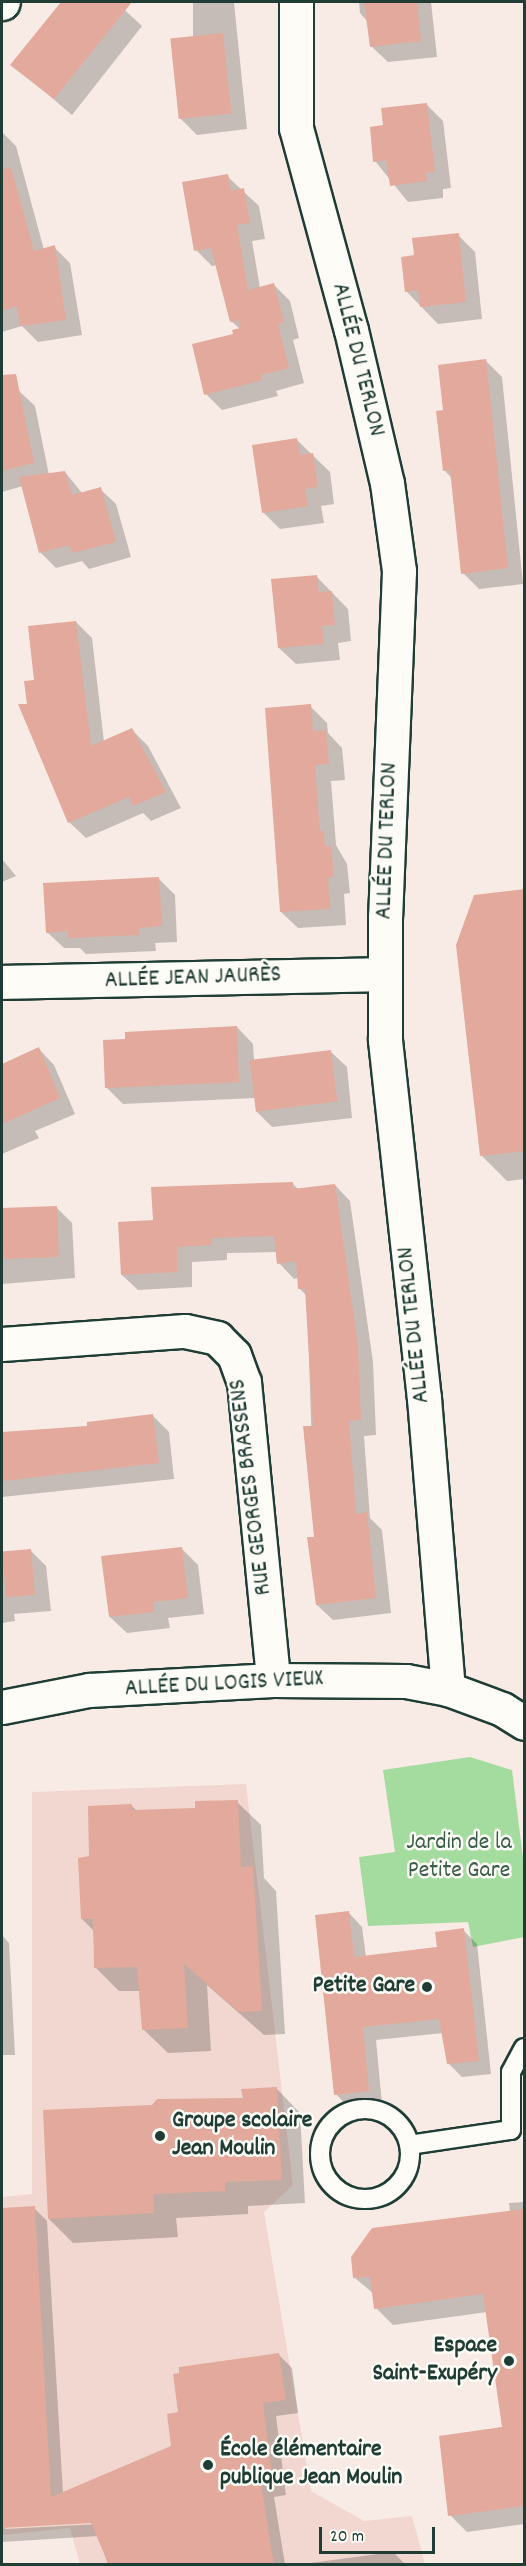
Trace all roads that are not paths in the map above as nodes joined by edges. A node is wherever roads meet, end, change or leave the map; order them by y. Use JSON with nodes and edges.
{"nodes":[{"id":1,"x":296,"y":2,"type":"edge"},
{"id":2,"x":385,"y":974,"type":"junction"},
{"id":3,"x":2,"y":982,"type":"edge"},
{"id":4,"x":2,"y":1344,"type":"edge"},
{"id":5,"x":273,"y":1680,"type":"junction"},
{"id":6,"x":448,"y":1689,"type":"junction"},
{"id":7,"x":2,"y":1707,"type":"edge"},
{"id":8,"x":525,"y":1723,"type":"edge"},
{"id":9,"x":525,"y":2048,"type":"edge"},
{"id":10,"x":410,"y":2145,"type":"junction"}],
"edges":[{"from":1,"to":2,"type":"street","name":"ALLÉE DU TERLON"},
{"from":2,"to":3,"type":"street","name":"ALLÉE JEAN JAURÈS"},
{"from":2,"to":6,"type":"street","name":"ALLÉE DU TERLON"},
{"from":4,"to":5,"type":"street","name":"RUE GEORGES BRASSENS"},
{"from":5,"to":6,"type":"street","name":"ALLÉE DU LOGIS VIEUX"},
{"from":5,"to":7,"type":"street","name":"ALLÉE DU LOGIS VIEUX"},
{"from":6,"to":8,"type":"street","name":"ALLÉE DU LOGIS VIEUX"},
{"from":9,"to":10,"type":"lane"},
{"from":10,"to":10,"type":"lane"}]}
